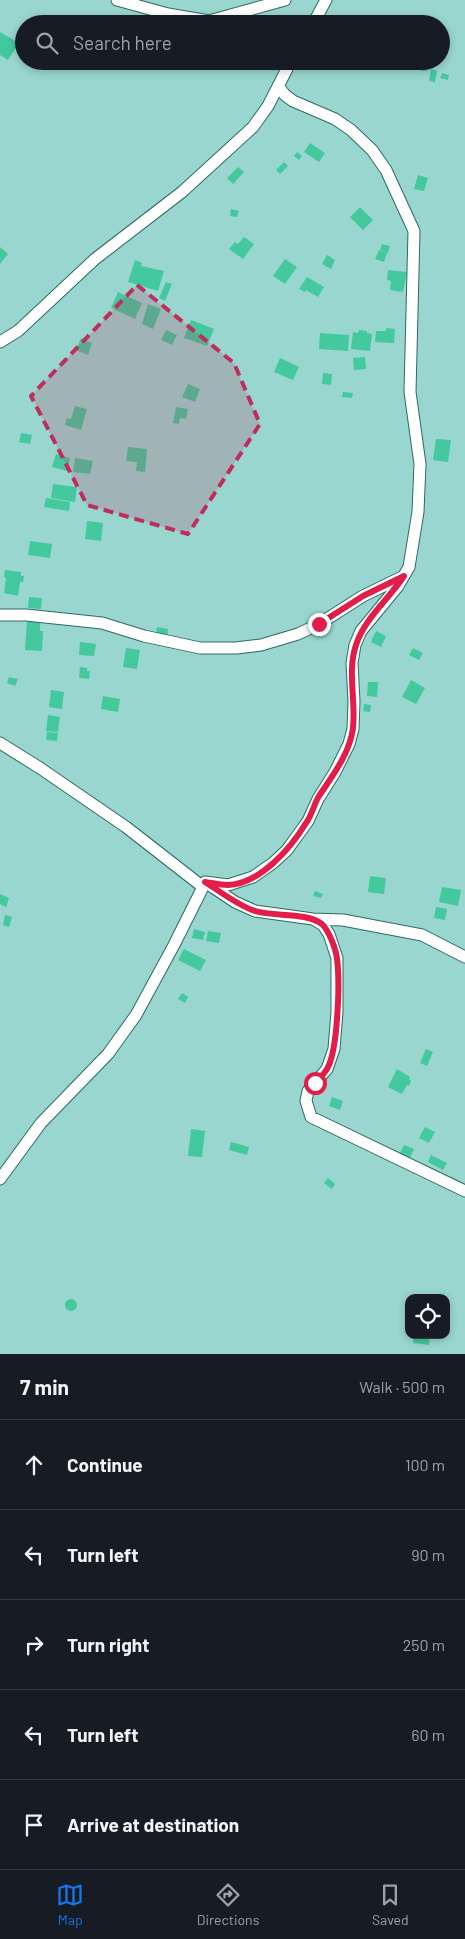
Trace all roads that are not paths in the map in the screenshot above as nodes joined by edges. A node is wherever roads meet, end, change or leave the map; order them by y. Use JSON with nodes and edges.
{"nodes":[{"id":1,"x":117,"y":0,"type":"edge"},
{"id":2,"x":285,"y":0,"type":"edge"},
{"id":3,"x":326,"y":0,"type":"edge"},
{"id":4,"x":174,"y":15,"type":"edge"},
{"id":5,"x":231,"y":15,"type":"edge"},
{"id":6,"x":318,"y":15,"type":"edge"},
{"id":7,"x":286,"y":70,"type":"edge"},
{"id":8,"x":278,"y":86,"type":"junction"},
{"id":9,"x":0,"y":342,"type":"edge"},
{"id":10,"x":404,"y":576,"type":"junction"},
{"id":11,"x":0,"y":615,"type":"edge"},
{"id":12,"x":0,"y":743,"type":"edge"},
{"id":13,"x":204,"y":884,"type":"junction"},
{"id":14,"x":313,"y":919,"type":"junction"},
{"id":15,"x":465,"y":957,"type":"edge"},
{"id":16,"x":0,"y":1179,"type":"edge"},
{"id":17,"x":465,"y":1191,"type":"edge"}],
"edges":[{"from":1,"to":4,"type":"street"},
{"from":2,"to":5,"type":"street"},
{"from":3,"to":6,"type":"street"},
{"from":7,"to":8,"type":"street"},
{"from":8,"to":9,"type":"street"},
{"from":8,"to":10,"type":"street"},
{"from":10,"to":11,"type":"street"},
{"from":10,"to":13,"type":"street"},
{"from":12,"to":13,"type":"street"},
{"from":13,"to":14,"type":"street"},
{"from":13,"to":16,"type":"street"},
{"from":14,"to":15,"type":"street"},
{"from":14,"to":17,"type":"street"}]}
